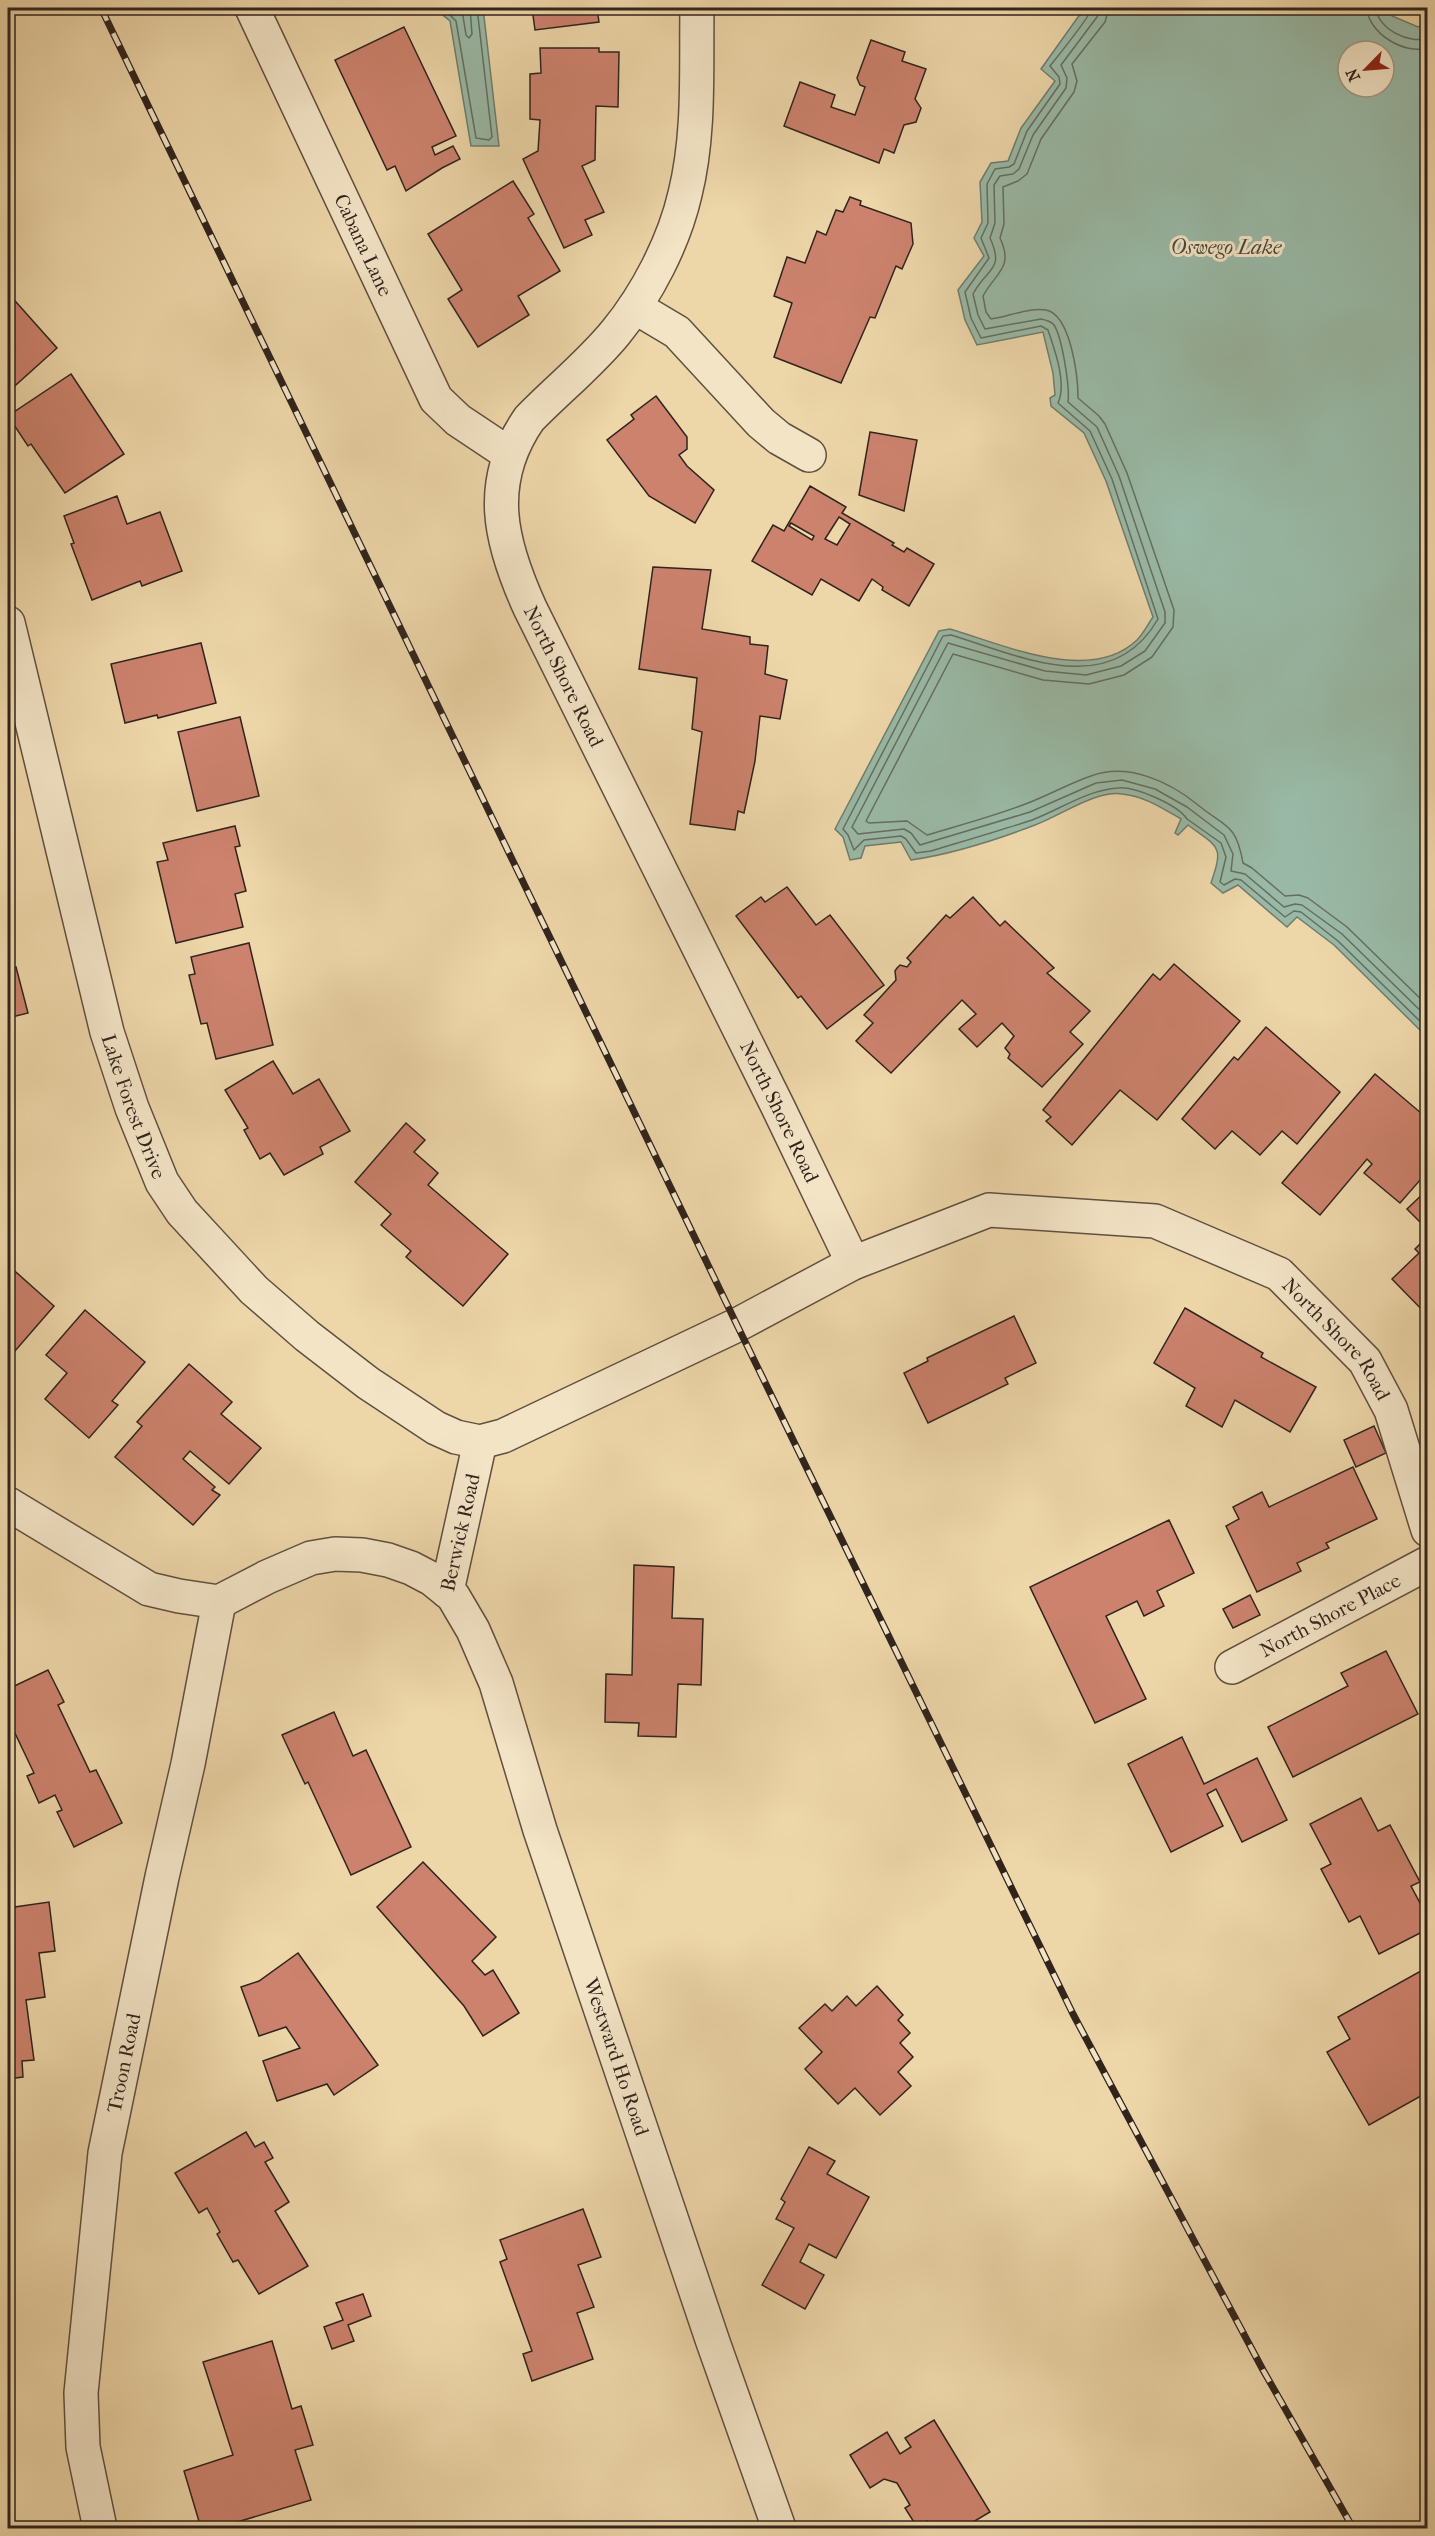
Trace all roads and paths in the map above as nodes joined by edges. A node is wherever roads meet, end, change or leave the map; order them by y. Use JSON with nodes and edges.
{"nodes":[{"id":1,"x":252,"y":8,"type":"edge"},
{"id":2,"x":698,"y":8,"type":"edge"},
{"id":3,"x":635,"y":307,"type":"junction"},
{"id":4,"x":509,"y":454,"type":"junction"},
{"id":5,"x":809,"y":455,"type":"dead end"},
{"id":6,"x":8,"y":623,"type":"edge"},
{"id":7,"x":853,"y":1263,"type":"junction"},
{"id":8,"x":480,"y":1442,"type":"junction"},
{"id":9,"x":8,"y":1504,"type":"edge"},
{"id":10,"x":1428,"y":1530,"type":"edge"},
{"id":11,"x":1428,"y":1563,"type":"edge"},
{"id":12,"x":447,"y":1591,"type":"junction"},
{"id":13,"x":219,"y":1602,"type":"junction"},
{"id":14,"x":1232,"y":1667,"type":"dead end"},
{"id":15,"x":100,"y":2529,"type":"edge"},
{"id":16,"x":780,"y":2529,"type":"edge"}],
"edges":[{"from":1,"to":4,"type":"street","name":"Cabana Lane"},
{"from":2,"to":3,"type":"street","name":"North Shore Road"},
{"from":3,"to":4,"type":"street","name":"North Shore Road"},
{"from":3,"to":5,"type":"street"},
{"from":4,"to":7,"type":"street","name":"North Shore Road"},
{"from":6,"to":8,"type":"street","name":"Lake Forest Drive"},
{"from":7,"to":8,"type":"street","name":"Berwick Road"},
{"from":7,"to":10,"type":"street","name":"North Shore Road"},
{"from":8,"to":12,"type":"street","name":"Berwick Road"},
{"from":9,"to":13,"type":"street"},
{"from":11,"to":14,"type":"street","name":"North Shore Place"},
{"from":12,"to":13,"type":"street","name":"Berwick Road"},
{"from":12,"to":16,"type":"street","name":"Westward Ho Road"},
{"from":13,"to":15,"type":"street","name":"Troon Road"}]}
